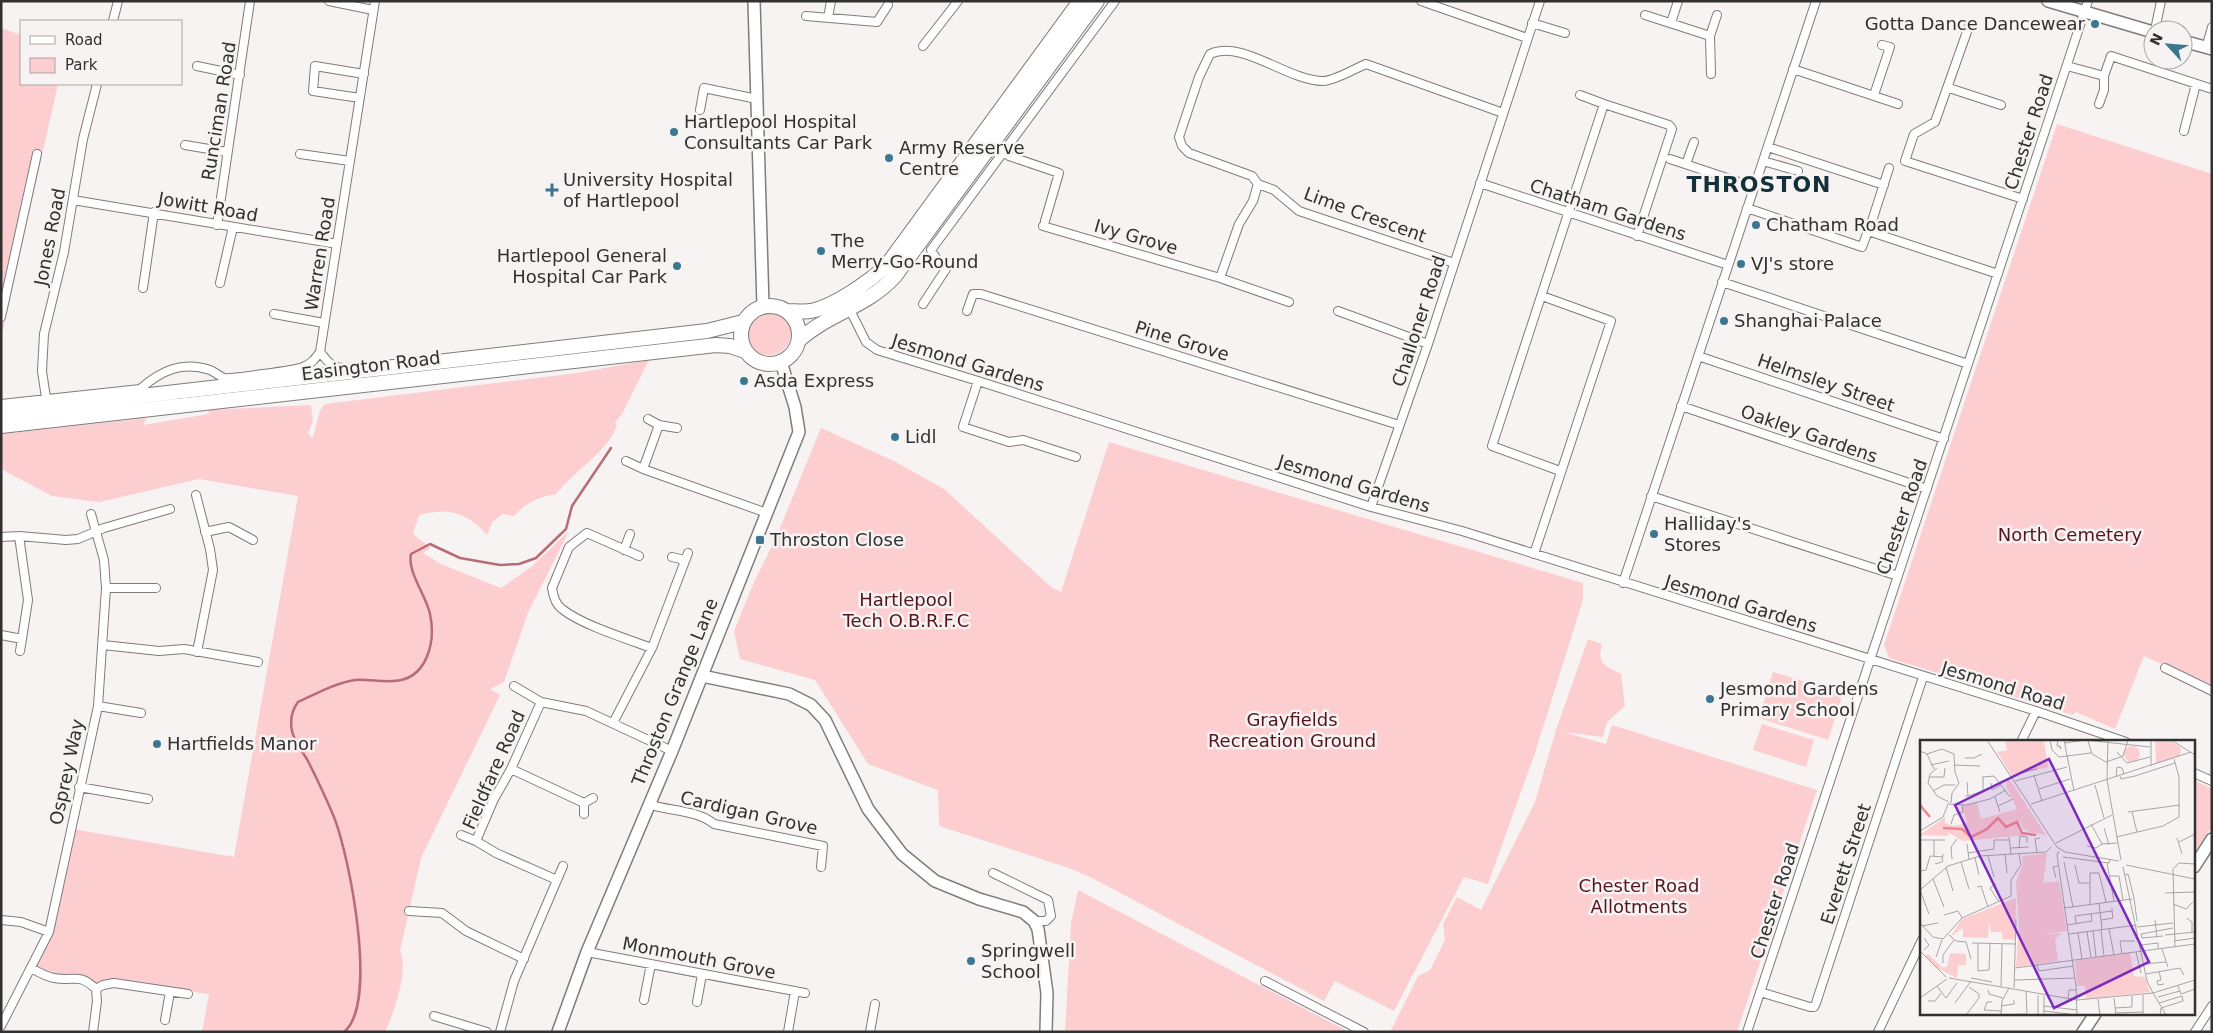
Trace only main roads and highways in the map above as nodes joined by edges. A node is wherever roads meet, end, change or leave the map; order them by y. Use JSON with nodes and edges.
{"nodes":[{"id":1,"x":1080,"y":1,"type":"edge"},
{"id":2,"x":1097,"y":1,"type":"edge"},
{"id":3,"x":966,"y":155,"type":"junction"},
{"id":4,"x":978,"y":165,"type":"junction"},
{"id":5,"x":788,"y":311,"type":"junction"},
{"id":6,"x":743,"y":322,"type":"junction"},
{"id":7,"x":799,"y":340,"type":"junction"},
{"id":8,"x":745,"y":351,"type":"junction"},
{"id":9,"x":1,"y":412,"type":"edge"},
{"id":10,"x":1,"y":426,"type":"edge"}],
"edges":[{"from":1,"to":3,"type":"highway"},
{"from":2,"to":4,"type":"highway"},
{"from":3,"to":4,"type":"highway"},
{"from":3,"to":5,"type":"highway"},
{"from":4,"to":7,"type":"highway"},
{"from":5,"to":6,"type":"highway","name":"Easington Road"},
{"from":5,"to":7,"type":"highway"},
{"from":6,"to":8,"type":"highway"},
{"from":6,"to":9,"type":"highway","name":"Easington Road"},
{"from":7,"to":8,"type":"highway","name":"Easington Road"},
{"from":8,"to":10,"type":"highway","name":"Easington Road"}]}
